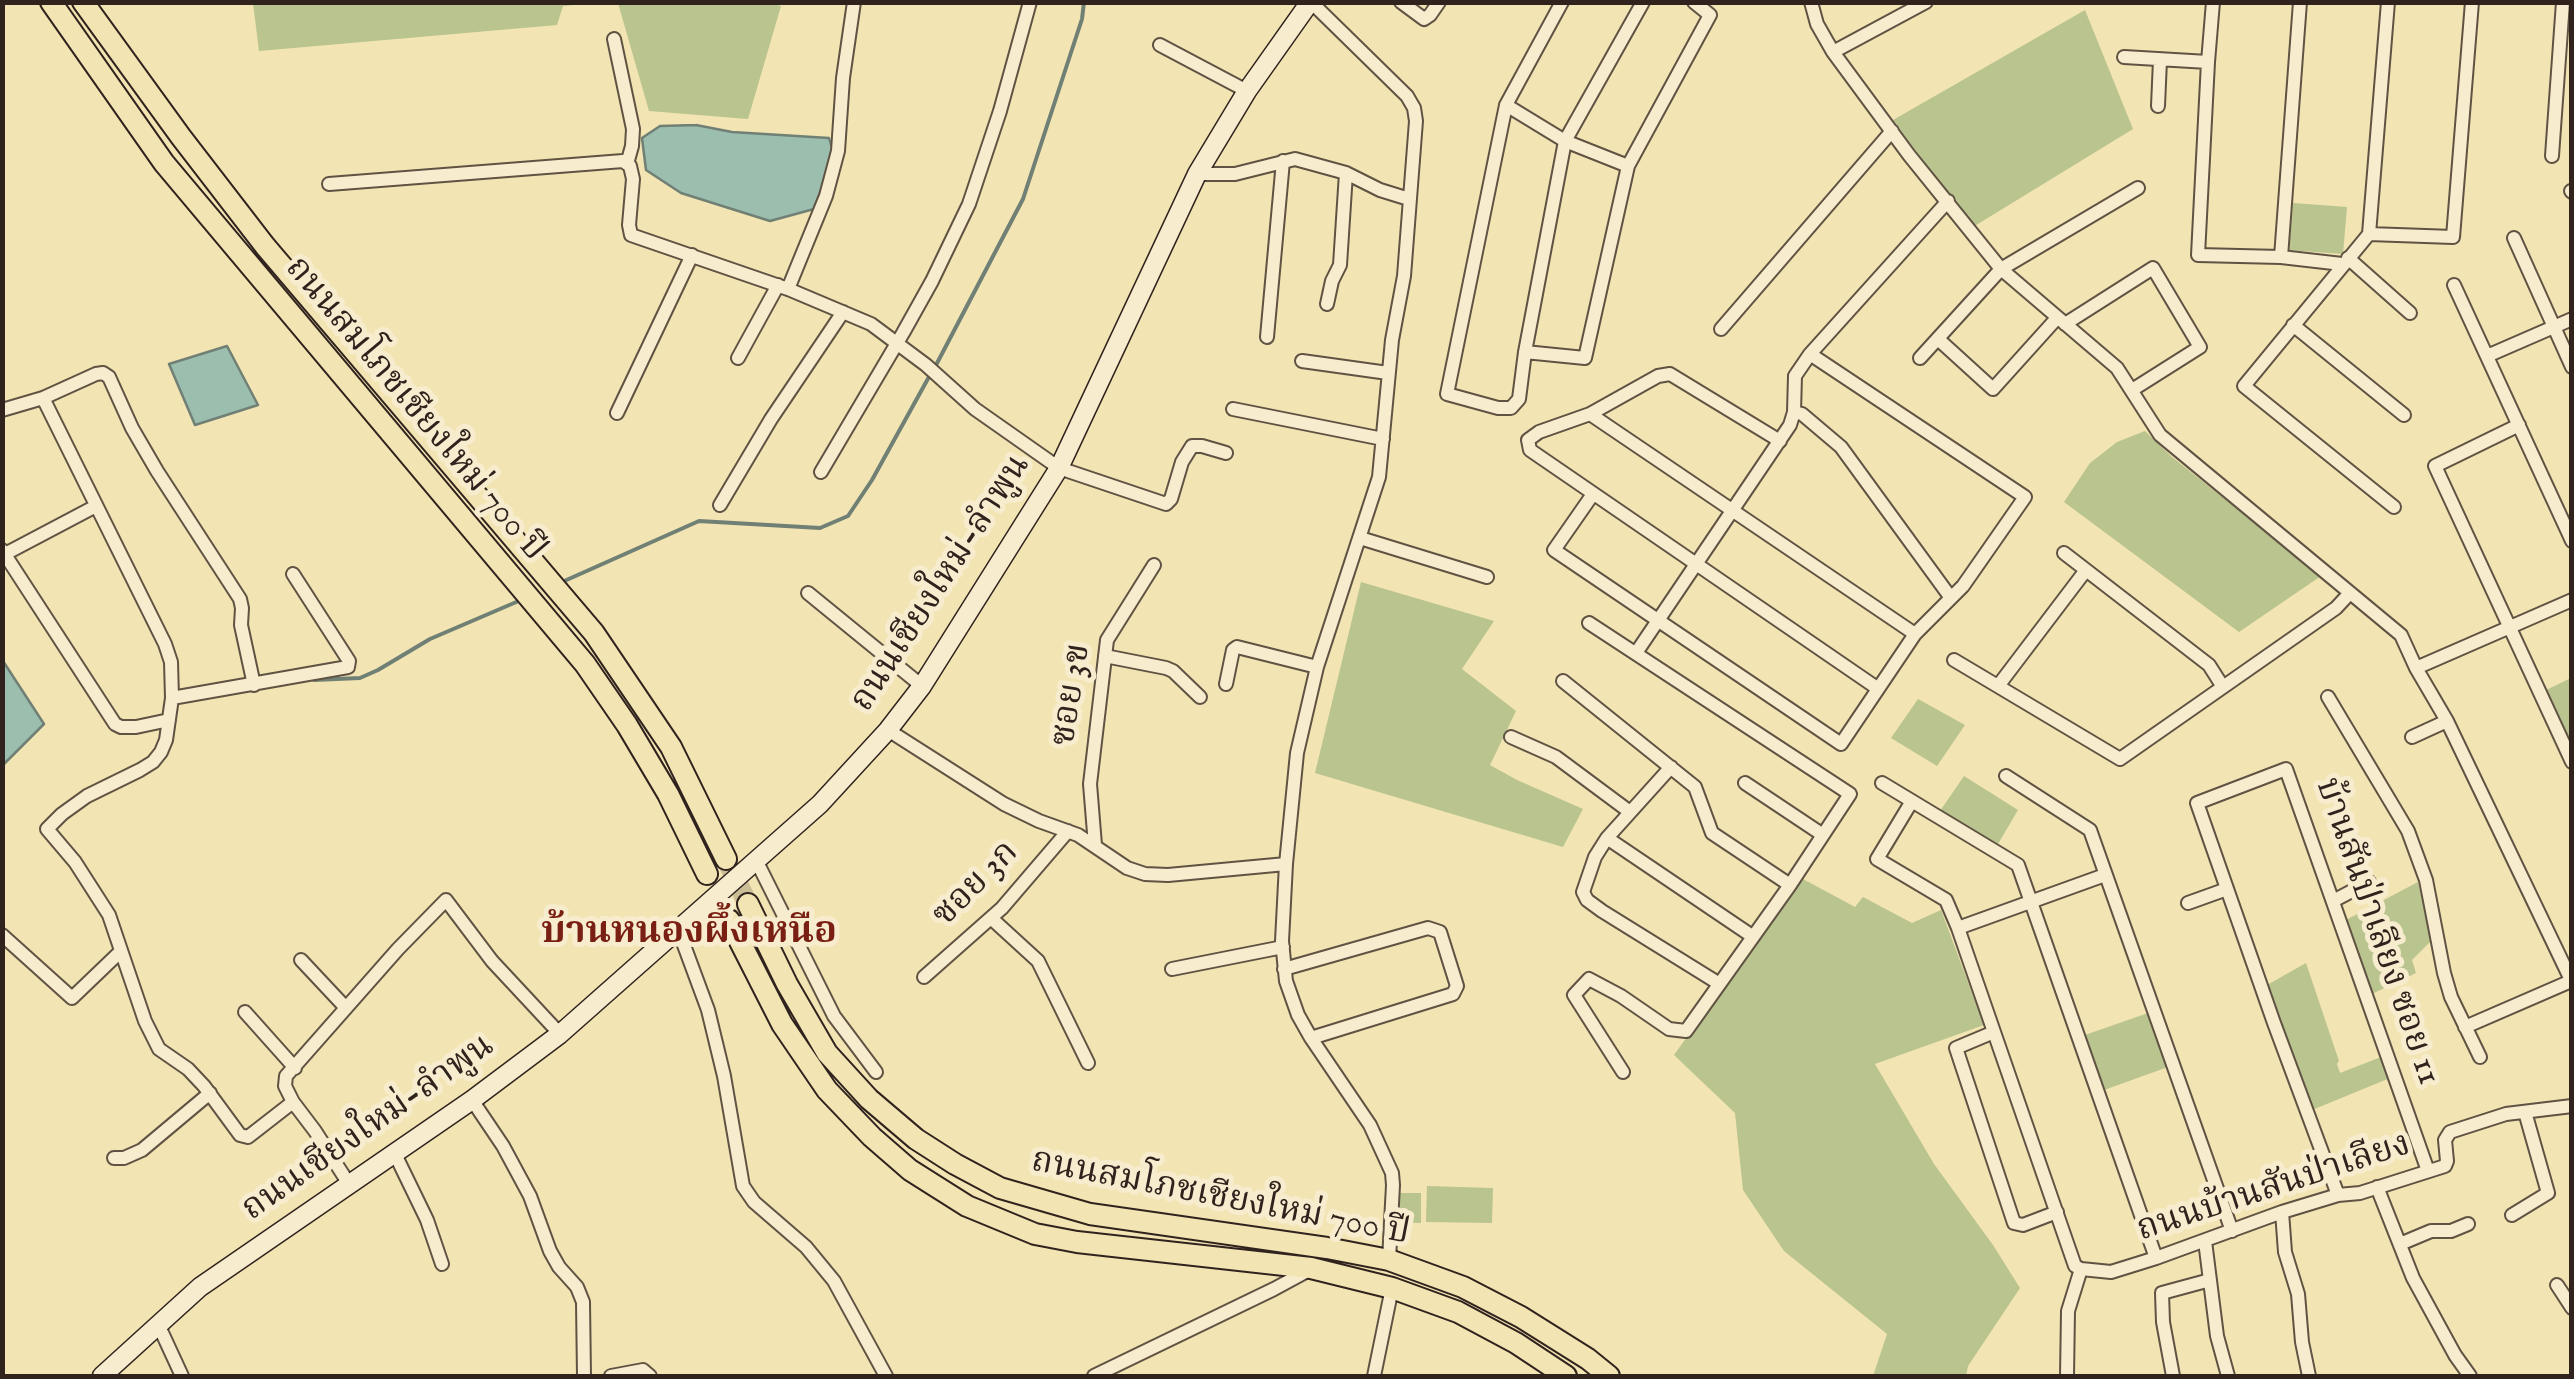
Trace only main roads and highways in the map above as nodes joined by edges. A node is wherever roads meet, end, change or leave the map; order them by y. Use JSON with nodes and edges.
{"nodes":[{"id":1,"x":51,"y":2,"type":"edge"},
{"id":2,"x":83,"y":2,"type":"edge"},
{"id":3,"x":1310,"y":2,"type":"edge"},
{"id":4,"x":726,"y":859,"type":"tunnel mouth"},
{"id":5,"x":707,"y":874,"type":"tunnel mouth"},
{"id":6,"x":748,"y":904,"type":"tunnel mouth"},
{"id":7,"x":729,"y":920,"type":"tunnel mouth"},
{"id":8,"x":102,"y":1376,"type":"edge"},
{"id":9,"x":1566,"y":1376,"type":"edge"},
{"id":10,"x":1609,"y":1376,"type":"edge"}],
"edges":[{"from":1,"to":5,"type":"main road","name":"ถนนสมโภชเชียงใหม่ 700 ปี"},
{"from":2,"to":4,"type":"main road","name":"ถนนสมโภชเชียงใหม่ 700 ปี"},
{"from":3,"to":8,"type":"main road","name":"ถนนเชียงใหม่-ลำพูน"},
{"from":6,"to":10,"type":"main road","name":"ถนนสมโภชเชียงใหม่ 700 ปี"},
{"from":7,"to":9,"type":"main road","name":"ถนนสมโภชเชียงใหม่ 700 ปี"}]}
